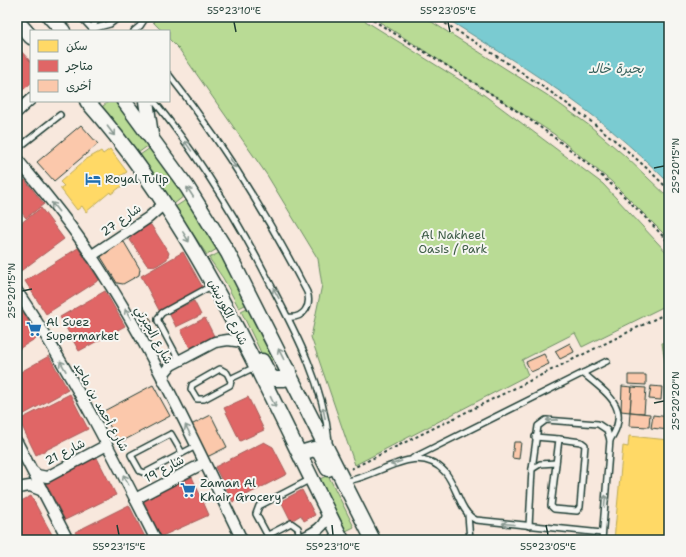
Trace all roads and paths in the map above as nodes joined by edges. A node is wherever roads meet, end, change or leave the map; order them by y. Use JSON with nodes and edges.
{"nodes":[{"id":1,"x":50,"y":17,"type":"edge"},
{"id":2,"x":81,"y":17,"type":"edge"},
{"id":3,"x":98,"y":17,"type":"edge"},
{"id":4,"x":119,"y":17,"type":"edge"},
{"id":5,"x":146,"y":17,"type":"edge"},
{"id":6,"x":368,"y":17,"type":"edge"},
{"id":7,"x":435,"y":17,"type":"edge"},
{"id":8,"x":17,"y":21,"type":"edge"},
{"id":9,"x":140,"y":29,"type":"edge"},
{"id":10,"x":62,"y":30,"type":"edge"},
{"id":11,"x":93,"y":30,"type":"edge"},
{"id":12,"x":30,"y":36,"type":"edge"},
{"id":13,"x":170,"y":76,"type":"edge"},
{"id":14,"x":30,"y":100,"type":"edge"},
{"id":15,"x":88,"y":102,"type":"edge"},
{"id":16,"x":125,"y":102,"type":"edge"},
{"id":17,"x":146,"y":102,"type":"edge"},
{"id":18,"x":155,"y":102,"type":"edge"},
{"id":19,"x":17,"y":112,"type":"edge"},
{"id":20,"x":60,"y":115,"type":"dead end"},
{"id":21,"x":151,"y":135,"type":"junction"},
{"id":22,"x":17,"y":149,"type":"edge"},
{"id":23,"x":17,"y":159,"type":"edge"},
{"id":24,"x":669,"y":190,"type":"edge"},
{"id":25,"x":164,"y":204,"type":"junction"},
{"id":26,"x":669,"y":243,"type":"edge"},
{"id":27,"x":91,"y":256,"type":"junction"},
{"id":28,"x":214,"y":285,"type":"junction"},
{"id":29,"x":17,"y":291,"type":"edge"},
{"id":30,"x":669,"y":312,"type":"edge"},
{"id":31,"x":288,"y":317,"type":"junction"},
{"id":32,"x":243,"y":342,"type":"junction"},
{"id":33,"x":179,"y":360,"type":"junction"},
{"id":34,"x":607,"y":361,"type":"dead end"},
{"id":35,"x":256,"y":367,"type":"junction"},
{"id":36,"x":289,"y":371,"type":"junction"},
{"id":37,"x":583,"y":373,"type":"junction"},
{"id":38,"x":230,"y":379,"type":"junction"},
{"id":39,"x":163,"y":381,"type":"junction"},
{"id":40,"x":535,"y":436,"type":"junction"},
{"id":41,"x":559,"y":439,"type":"junction"},
{"id":42,"x":610,"y":440,"type":"junction"},
{"id":43,"x":17,"y":442,"type":"edge"},
{"id":44,"x":107,"y":445,"type":"junction"},
{"id":45,"x":196,"y":446,"type":"junction"},
{"id":46,"x":329,"y":452,"type":"junction"},
{"id":47,"x":182,"y":453,"type":"junction"},
{"id":48,"x":302,"y":459,"type":"junction"},
{"id":49,"x":412,"y":459,"type":"junction"},
{"id":50,"x":204,"y":463,"type":"junction"},
{"id":51,"x":556,"y":463,"type":"junction"},
{"id":52,"x":532,"y":469,"type":"junction"},
{"id":53,"x":34,"y":472,"type":"junction"},
{"id":54,"x":312,"y":478,"type":"junction"},
{"id":55,"x":343,"y":481,"type":"junction"},
{"id":56,"x":17,"y":488,"type":"edge"},
{"id":57,"x":43,"y":491,"type":"junction"},
{"id":58,"x":135,"y":499,"type":"junction"},
{"id":59,"x":327,"y":512,"type":"junction"},
{"id":60,"x":468,"y":515,"type":"junction"},
{"id":61,"x":529,"y":526,"type":"junction"},
{"id":62,"x":602,"y":533,"type":"junction"},
{"id":63,"x":269,"y":538,"type":"edge"},
{"id":64,"x":68,"y":540,"type":"edge"},
{"id":65,"x":156,"y":540,"type":"edge"},
{"id":66,"x":242,"y":540,"type":"edge"},
{"id":67,"x":299,"y":540,"type":"edge"},
{"id":68,"x":342,"y":540,"type":"edge"},
{"id":69,"x":373,"y":540,"type":"edge"},
{"id":70,"x":470,"y":540,"type":"edge"},
{"id":71,"x":602,"y":540,"type":"edge"}],
"edges":[{"from":1,"to":10,"type":"main road"},
{"from":2,"to":11,"type":"lane"},
{"from":3,"to":11,"type":"lane"},
{"from":4,"to":11,"type":"lane"},
{"from":5,"to":9,"type":"lane"},
{"from":6,"to":26,"type":"path"},
{"from":7,"to":24,"type":"path"},
{"from":8,"to":12,"type":"main road"},
{"from":13,"to":31,"type":"lane","one_way":true},
{"from":14,"to":19,"type":"street"},
{"from":15,"to":25,"type":"main road","name":"شارع الكورنيش","one_way":true},
{"from":16,"to":21,"type":"main road"},
{"from":17,"to":21,"type":"main road"},
{"from":31,"to":18,"type":"lane","one_way":true},
{"from":20,"to":22,"type":"lane"},
{"from":36,"to":21,"type":"main road","one_way":true},
{"from":27,"to":23,"type":"street","name":"شارع الجبرتي","one_way":true},
{"from":25,"to":27,"type":"street","name":"شارع 27"},
{"from":25,"to":28,"type":"main road","name":"شارع الكورنيش","one_way":true},
{"from":39,"to":27,"type":"street","name":"شارع الجبرتي","one_way":true},
{"from":28,"to":32,"type":"main road","name":"شارع الكورنيش"},
{"from":28,"to":33,"type":"lane"},
{"from":44,"to":29,"type":"street","name":"شارع أحمد بن ماجد","one_way":true},
{"from":30,"to":55,"type":"path"},
{"from":46,"to":31,"type":"lane","one_way":true},
{"from":32,"to":33,"type":"street"},
{"from":32,"to":35,"type":"main road","name":"شارع الكورنيش"},
{"from":32,"to":36,"type":"main road"},
{"from":33,"to":39,"type":"street"},
{"from":34,"to":37,"type":"lane"},
{"from":35,"to":38,"type":"lane"},
{"from":35,"to":48,"type":"main road","name":"شارع الكورنيش","one_way":true},
{"from":36,"to":46,"type":"main road"},
{"from":37,"to":42,"type":"lane"},
{"from":37,"to":49,"type":"lane"},
{"from":38,"to":38,"type":"lane"},
{"from":45,"to":39,"type":"street","name":"شارع الجبرتي","one_way":true},
{"from":40,"to":41,"type":"lane"},
{"from":42,"to":40,"type":"lane","one_way":true},
{"from":40,"to":52,"type":"lane"},
{"from":41,"to":51,"type":"lane"},
{"from":41,"to":51,"type":"lane"},
{"from":62,"to":42,"type":"lane","one_way":true},
{"from":43,"to":53,"type":"street"},
{"from":44,"to":53,"type":"street","name":"شارع 21"},
{"from":58,"to":44,"type":"street","name":"شارع أحمد بن ماجد","one_way":true},
{"from":45,"to":47,"type":"lane"},
{"from":45,"to":50,"type":"street","name":"شارع الجبرتي"},
{"from":46,"to":55,"type":"main road"},
{"from":47,"to":47,"type":"lane"},
{"from":48,"to":54,"type":"main road","name":"شارع الكورنيش"},
{"from":48,"to":55,"type":"main road"},
{"from":49,"to":55,"type":"lane","one_way":true},
{"from":49,"to":60,"type":"lane"},
{"from":50,"to":58,"type":"street","name":"شارع 19"},
{"from":50,"to":66,"type":"street","name":"شارع الجبرتي"},
{"from":51,"to":52,"type":"lane"},
{"from":52,"to":61,"type":"lane"},
{"from":53,"to":57,"type":"street"},
{"from":54,"to":59,"type":"main road","name":"شارع الكورنيش"},
{"from":54,"to":63,"type":"lane"},
{"from":55,"to":69,"type":"main road"},
{"from":56,"to":57,"type":"street"},
{"from":57,"to":64,"type":"street"},
{"from":58,"to":65,"type":"street","name":"شارع أحمد بن ماجد"},
{"from":59,"to":67,"type":"street"},
{"from":59,"to":68,"type":"main road","name":"شارع الكورنيش"},
{"from":61,"to":60,"type":"lane","one_way":true},
{"from":60,"to":70,"type":"lane"},
{"from":61,"to":62,"type":"lane"},
{"from":62,"to":71,"type":"lane"},
{"from":63,"to":67,"type":"lane"}]}
